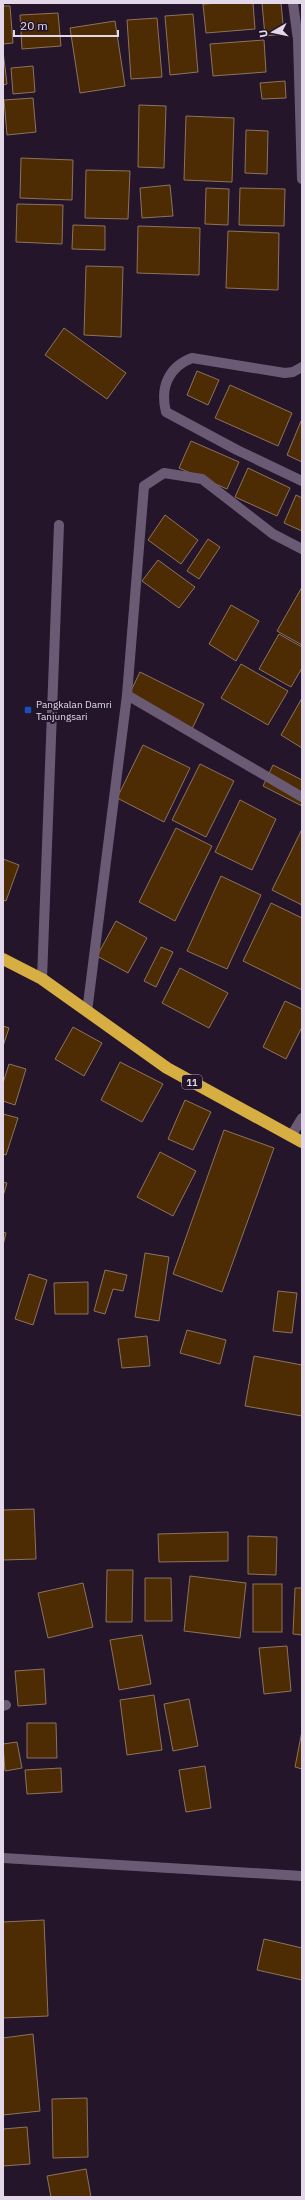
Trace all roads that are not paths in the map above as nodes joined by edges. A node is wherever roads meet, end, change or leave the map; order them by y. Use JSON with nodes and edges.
{"nodes":[{"id":1,"x":293,"y":3,"type":"edge"},
{"id":2,"x":300,"y":41,"type":"edge"},
{"id":3,"x":302,"y":179,"type":"edge"},
{"id":4,"x":302,"y":366,"type":"edge"},
{"id":5,"x":302,"y":481,"type":"edge"},
{"id":6,"x":59,"y":525,"type":"dead end"},
{"id":7,"x":302,"y":548,"type":"edge"},
{"id":8,"x":127,"y":695,"type":"junction"},
{"id":9,"x":302,"y":797,"type":"edge"},
{"id":10,"x":3,"y":959,"type":"edge"},
{"id":11,"x":42,"y":979,"type":"junction"},
{"id":12,"x":87,"y":1012,"type":"junction"},
{"id":13,"x":302,"y":1118,"type":"edge"},
{"id":14,"x":297,"y":1139,"type":"edge"},
{"id":15,"x":3,"y":1858,"type":"edge"},
{"id":16,"x":302,"y":1876,"type":"edge"}],
"edges":[{"from":1,"to":2,"type":"street"},
{"from":2,"to":3,"type":"street"},
{"from":4,"to":5,"type":"street"},
{"from":6,"to":11,"type":"street"},
{"from":7,"to":8,"type":"street"},
{"from":8,"to":9,"type":"street"},
{"from":8,"to":12,"type":"street"},
{"from":10,"to":11,"type":"highway","number":"11"},
{"from":11,"to":12,"type":"highway","number":"11"},
{"from":12,"to":14,"type":"highway","number":"11"},
{"from":13,"to":14,"type":"street"},
{"from":15,"to":16,"type":"street"}]}
